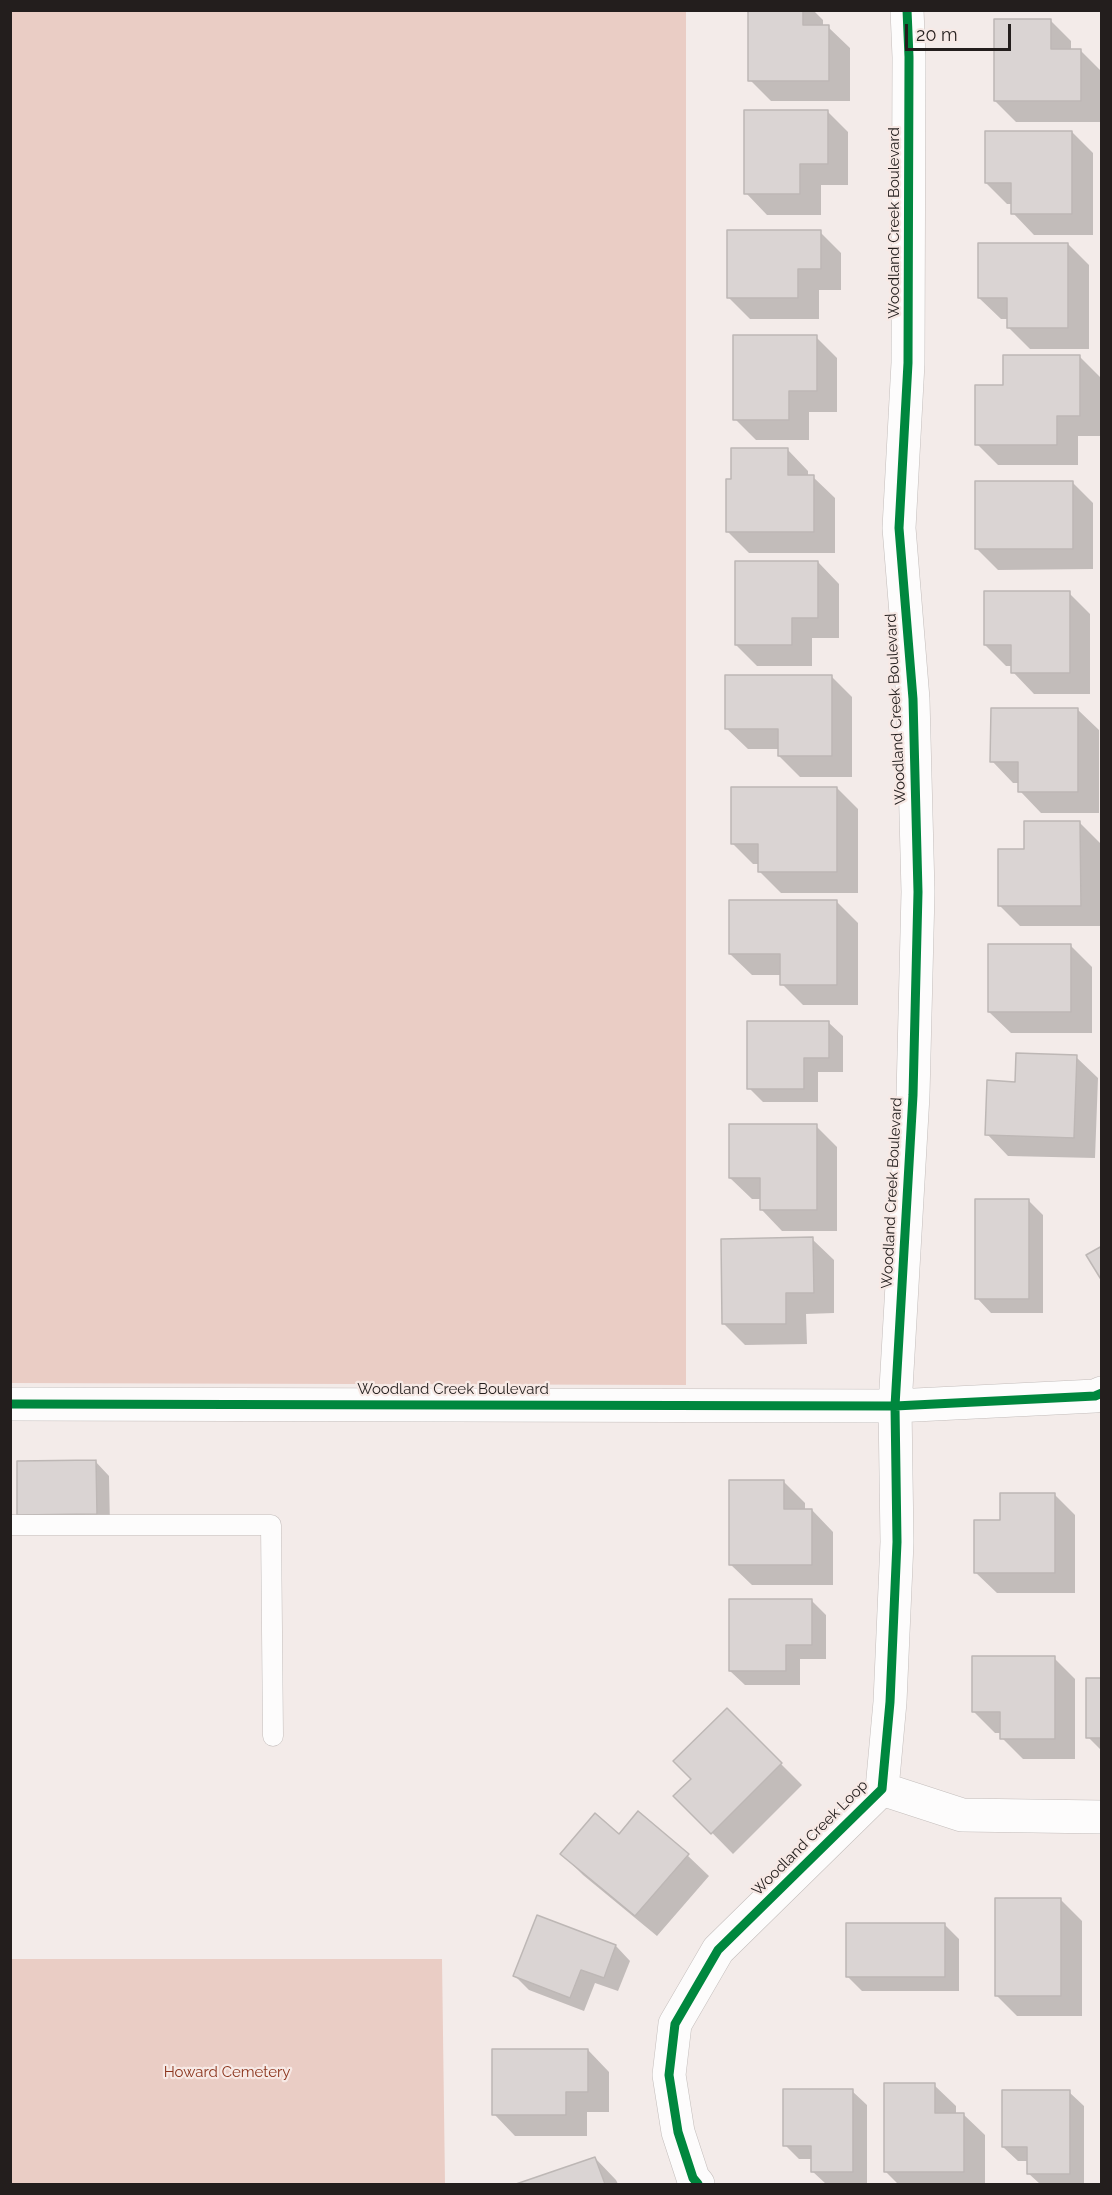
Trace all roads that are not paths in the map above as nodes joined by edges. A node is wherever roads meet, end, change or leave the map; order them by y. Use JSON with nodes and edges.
{"nodes":[{"id":1,"x":907,"y":10,"type":"edge"},
{"id":2,"x":1101,"y":1393,"type":"edge"},
{"id":3,"x":10,"y":1404,"type":"edge"},
{"id":4,"x":896,"y":1406,"type":"junction"},
{"id":5,"x":10,"y":1525,"type":"edge"},
{"id":6,"x":273,"y":1736,"type":"dead end"},
{"id":7,"x":882,"y":1789,"type":"junction"},
{"id":8,"x":1101,"y":1817,"type":"edge"},
{"id":9,"x":698,"y":2184,"type":"edge"}],
"edges":[{"from":1,"to":4,"type":"street","name":"Woodland Creek Boulevard"},
{"from":2,"to":4,"type":"street","name":"Woodland Creek Boulevard"},
{"from":3,"to":4,"type":"street","name":"Woodland Creek Boulevard"},
{"from":4,"to":7,"type":"street","name":"Woodland Creek Loop"},
{"from":5,"to":6,"type":"lane"},
{"from":7,"to":8,"type":"street","name":"Woodland Creek Loop"},
{"from":7,"to":9,"type":"street","name":"Woodland Creek Loop"}]}
